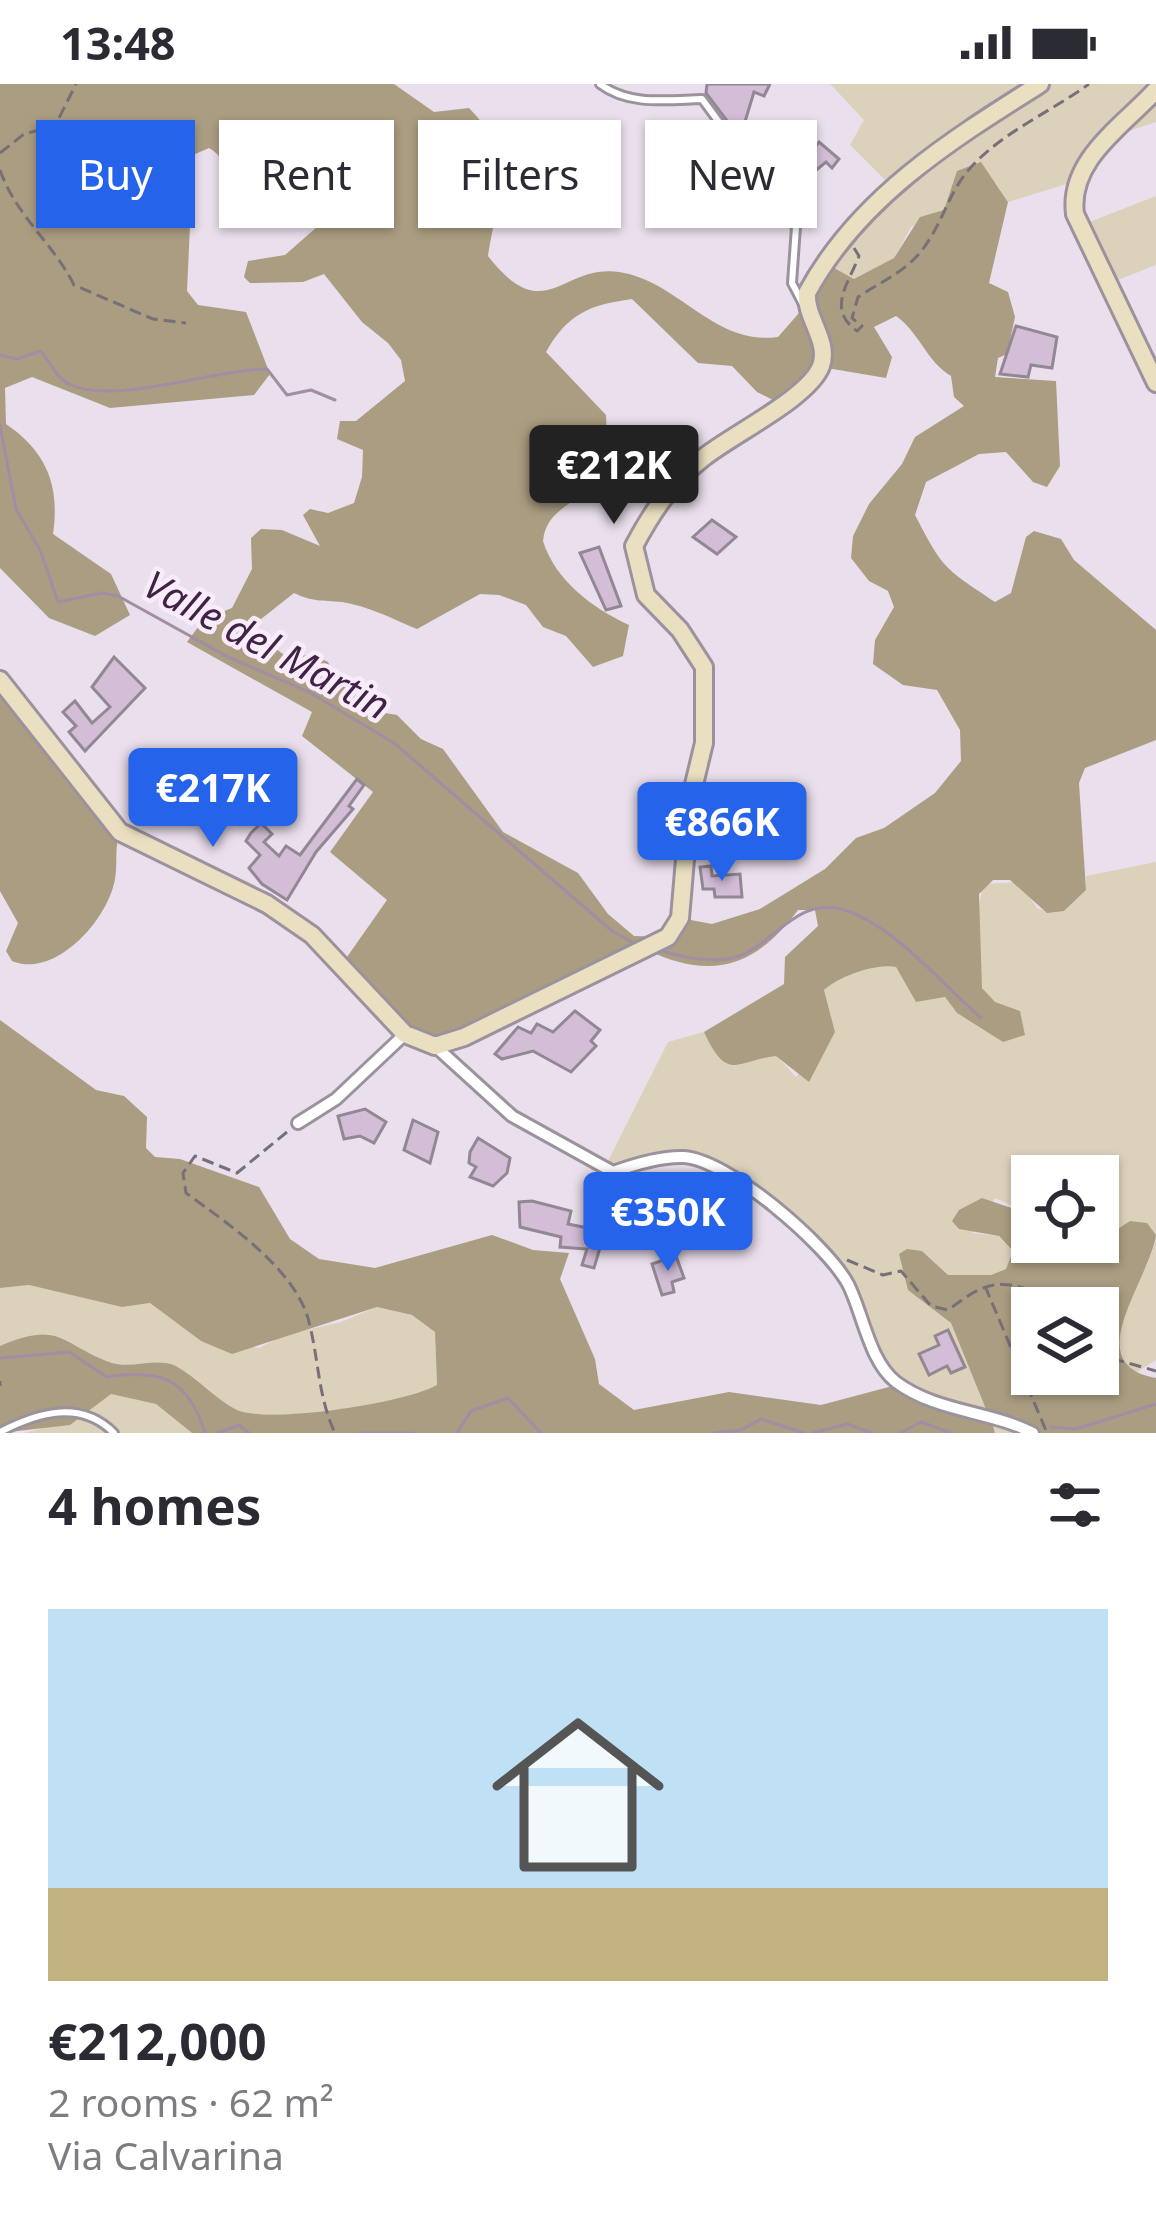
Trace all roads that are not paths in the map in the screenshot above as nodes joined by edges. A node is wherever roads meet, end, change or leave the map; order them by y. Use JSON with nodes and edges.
{"nodes":[{"id":1,"x":600,"y":84,"type":"edge"},
{"id":2,"x":1040,"y":84,"type":"edge"},
{"id":3,"x":1156,"y":89,"type":"edge"},
{"id":4,"x":806,"y":304,"type":"junction"},
{"id":5,"x":1156,"y":383,"type":"edge"},
{"id":6,"x":0,"y":680,"type":"edge"},
{"id":7,"x":405,"y":1034,"type":"junction"},
{"id":8,"x":435,"y":1046,"type":"junction"},
{"id":9,"x":298,"y":1124,"type":"road end"},
{"id":10,"x":0,"y":1432,"type":"edge"},
{"id":11,"x":114,"y":1433,"type":"edge"},
{"id":12,"x":1033,"y":1433,"type":"edge"}],
"edges":[{"from":1,"to":4,"type":"lane"},
{"from":2,"to":4,"type":"street"},
{"from":3,"to":5,"type":"street"},
{"from":4,"to":8,"type":"street"},
{"from":6,"to":7,"type":"street"},
{"from":7,"to":8,"type":"street"},
{"from":7,"to":9,"type":"street"},
{"from":8,"to":12,"type":"street"},
{"from":10,"to":11,"type":"lane"}]}
